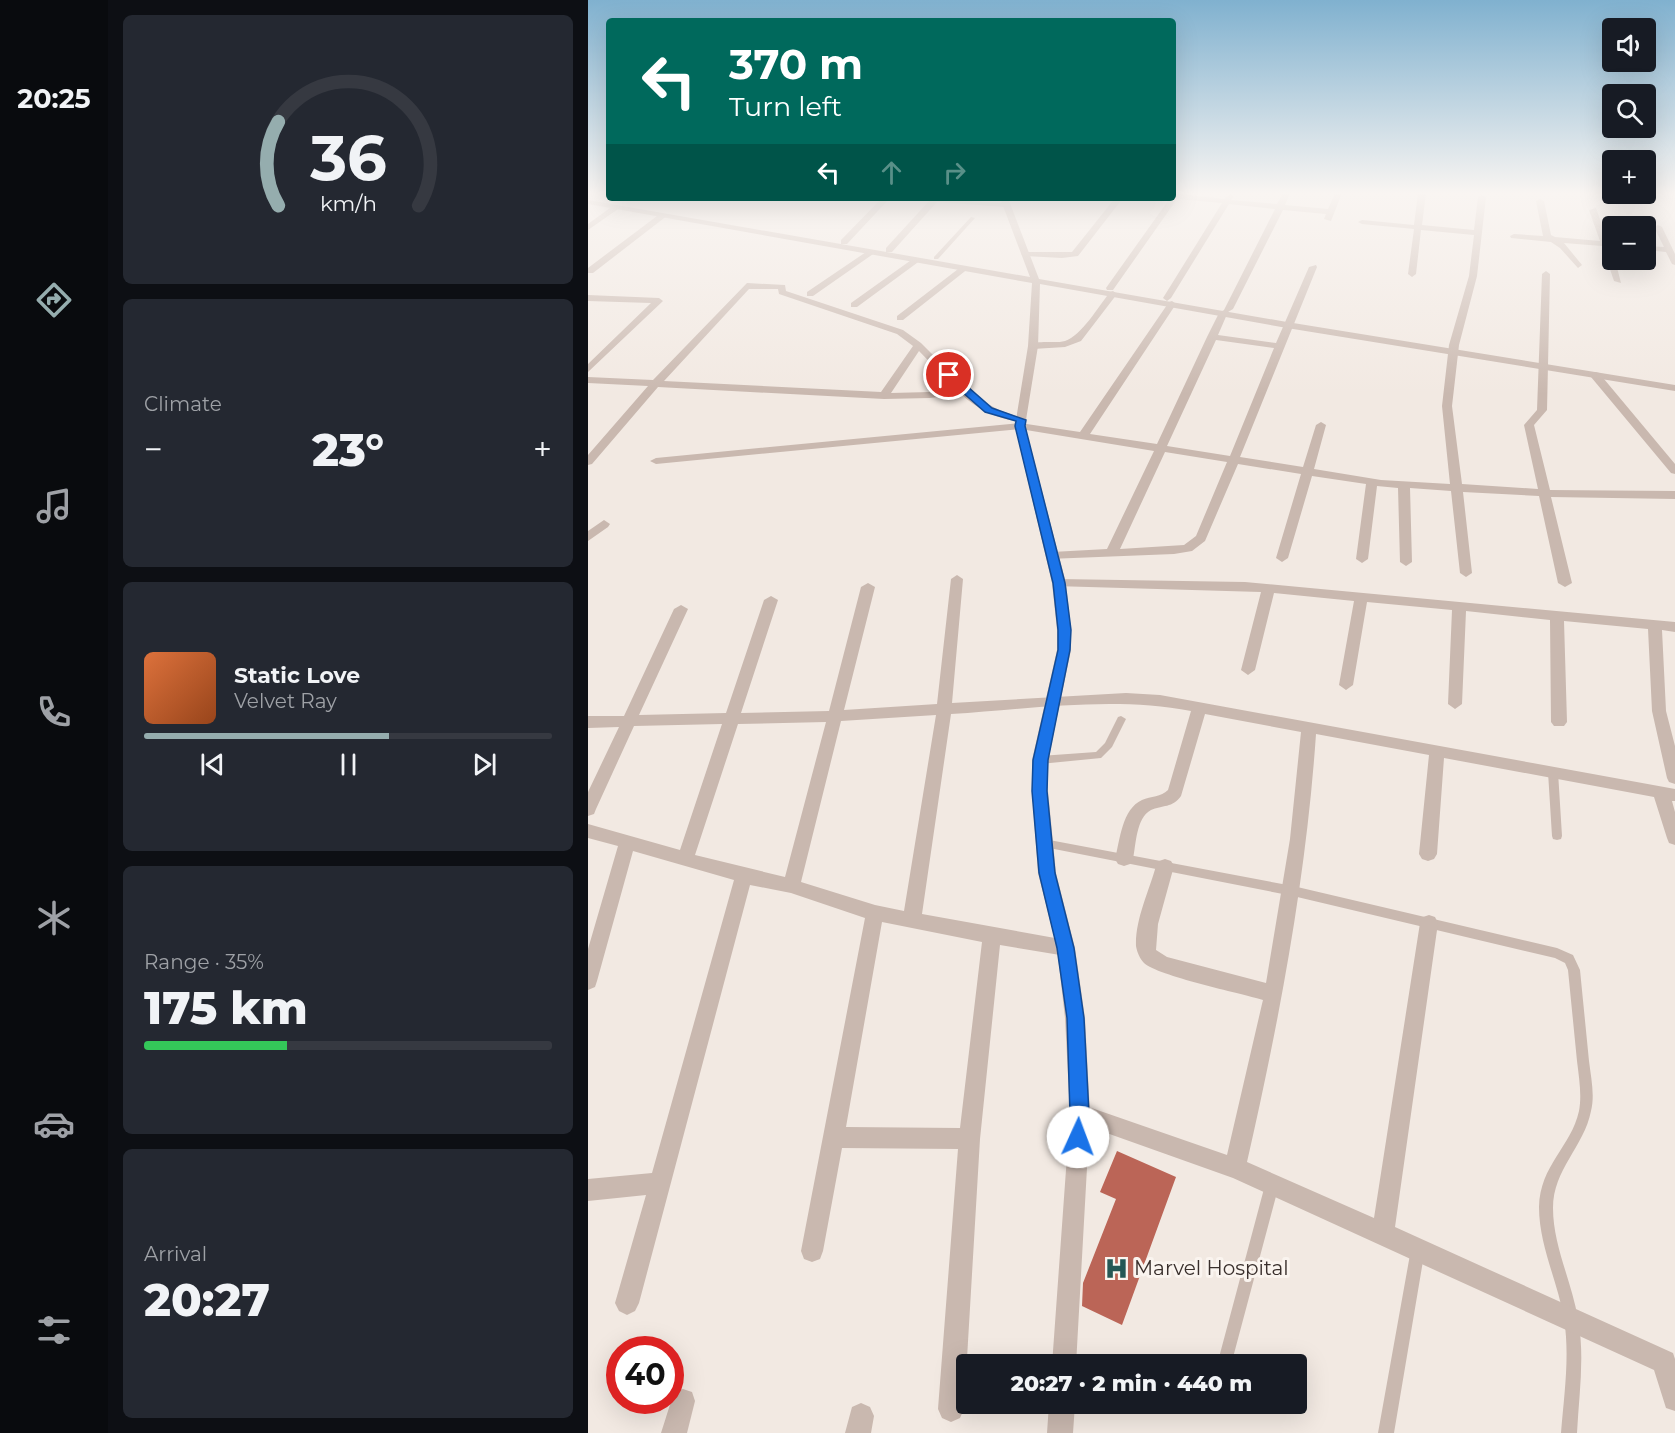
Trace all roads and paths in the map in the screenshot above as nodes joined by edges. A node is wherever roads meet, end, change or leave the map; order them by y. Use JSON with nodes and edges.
{"nodes":[{"id":1,"x":605,"y":260,"type":"edge"},
{"id":2,"x":860,"y":260,"type":"edge"},
{"id":3,"x":917,"y":260,"type":"joint"},
{"id":4,"x":945,"y":260,"type":"edge"},
{"id":5,"x":1027,"y":260,"type":"edge"},
{"id":6,"x":1132,"y":260,"type":"edge"},
{"id":7,"x":1194,"y":260,"type":"edge"},
{"id":8,"x":1253,"y":260,"type":"edge"},
{"id":9,"x":1414,"y":260,"type":"edge"},
{"id":10,"x":1474,"y":260,"type":"edge"},
{"id":11,"x":1574,"y":260,"type":"edge"},
{"id":12,"x":1578,"y":265,"type":"dead end"},
{"id":13,"x":1313,"y":267,"type":"dead end"},
{"id":14,"x":965,"y":268,"type":"junction"},
{"id":15,"x":1615,"y":270,"type":"edge"},
{"id":16,"x":590,"y":271,"type":"dead end"},
{"id":17,"x":1412,"y":274,"type":"dead end"},
{"id":18,"x":1546,"y":274,"type":"dead end"},
{"id":19,"x":1035,"y":278,"type":"junction"},
{"id":20,"x":1618,"y":281,"type":"dead end"},
{"id":21,"x":1112,"y":291,"type":"junction"},
{"id":22,"x":810,"y":294,"type":"dead end"},
{"id":23,"x":589,"y":299,"type":"edge"},
{"id":24,"x":1170,"y":301,"type":"junction"},
{"id":25,"x":854,"y":305,"type":"dead end"},
{"id":26,"x":1226,"y":311,"type":"junction"},
{"id":27,"x":900,"y":318,"type":"dead end"},
{"id":28,"x":1288,"y":322,"type":"junction"},
{"id":29,"x":1212,"y":337,"type":"junction"},
{"id":30,"x":918,"y":345,"type":"junction"},
{"id":31,"x":1033,"y":346,"type":"junction"},
{"id":32,"x":1279,"y":346,"type":"junction"},
{"id":33,"x":1454,"y":349,"type":"junction"},
{"id":34,"x":1541,"y":363,"type":"junction"},
{"id":35,"x":588,"y":369,"type":"edge"},
{"id":36,"x":1595,"y":375,"type":"junction"},
{"id":37,"x":588,"y":380,"type":"edge"},
{"id":38,"x":1675,"y":381,"type":"edge"},
{"id":39,"x":657,"y":383,"type":"junction"},
{"id":40,"x":1675,"y":388,"type":"edge"},
{"id":41,"x":964,"y":390,"type":"junction"},
{"id":42,"x":884,"y":396,"type":"junction"},
{"id":43,"x":1021,"y":423,"type":"junction"},
{"id":44,"x":1321,"y":425,"type":"dead end"},
{"id":45,"x":1084,"y":435,"type":"junction"},
{"id":46,"x":1160,"y":448,"type":"junction"},
{"id":47,"x":656,"y":461,"type":"dead end"},
{"id":48,"x":1234,"y":461,"type":"junction"},
{"id":49,"x":588,"y":462,"type":"edge"},
{"id":50,"x":1308,"y":471,"type":"junction"},
{"id":51,"x":1675,"y":471,"type":"edge"},
{"id":52,"x":1372,"y":482,"type":"junction"},
{"id":53,"x":1404,"y":484,"type":"junction"},
{"id":54,"x":1456,"y":487,"type":"junction"},
{"id":55,"x":1544,"y":493,"type":"junction"},
{"id":56,"x":1675,"y":495,"type":"edge"},
{"id":57,"x":604,"y":524,"type":"dead end"},
{"id":58,"x":588,"y":537,"type":"edge"},
{"id":59,"x":1112,"y":553,"type":"junction"},
{"id":60,"x":1052,"y":556,"type":"junction"},
{"id":61,"x":1282,"y":558,"type":"dead end"},
{"id":62,"x":1362,"y":559,"type":"dead end"},
{"id":63,"x":1406,"y":562,"type":"dead end"},
{"id":64,"x":1466,"y":573,"type":"dead end"},
{"id":65,"x":957,"y":579,"type":"dead end"},
{"id":66,"x":1059,"y":583,"type":"junction"},
{"id":67,"x":1565,"y":583,"type":"dead end"},
{"id":68,"x":868,"y":587,"type":"dead end"},
{"id":69,"x":1269,"y":588,"type":"junction"},
{"id":70,"x":1361,"y":597,"type":"junction"},
{"id":71,"x":771,"y":600,"type":"dead end"},
{"id":72,"x":1460,"y":606,"type":"junction"},
{"id":73,"x":681,"y":609,"type":"dead end"},
{"id":74,"x":1557,"y":617,"type":"junction"},
{"id":75,"x":1654,"y":626,"type":"junction"},
{"id":76,"x":1675,"y":627,"type":"edge"},
{"id":77,"x":1248,"y":670,"type":"dead end"},
{"id":78,"x":1346,"y":685,"type":"dead end"},
{"id":79,"x":1052,"y":704,"type":"junction"},
{"id":80,"x":1455,"y":704,"type":"dead end"},
{"id":81,"x":1200,"y":707,"type":"junction"},
{"id":82,"x":944,"y":711,"type":"junction"},
{"id":83,"x":837,"y":716,"type":"junction"},
{"id":84,"x":733,"y":718,"type":"junction"},
{"id":85,"x":1121,"y":719,"type":"dead end"},
{"id":86,"x":588,"y":722,"type":"edge"},
{"id":87,"x":630,"y":722,"type":"junction"},
{"id":88,"x":1559,"y":722,"type":"dead end"},
{"id":89,"x":1309,"y":727,"type":"junction"},
{"id":90,"x":1437,"y":750,"type":"junction"},
{"id":91,"x":1041,"y":760,"type":"junction"},
{"id":92,"x":1553,"y":772,"type":"junction"},
{"id":93,"x":1675,"y":778,"type":"edge"},
{"id":94,"x":1668,"y":794,"type":"edge"},
{"id":95,"x":588,"y":809,"type":"edge"},
{"id":96,"x":588,"y":831,"type":"edge"},
{"id":97,"x":1557,"y":836,"type":"dead end"},
{"id":98,"x":1675,"y":838,"type":"edge"},
{"id":99,"x":1043,"y":843,"type":"junction"},
{"id":100,"x":627,"y":844,"type":"junction"},
{"id":101,"x":1428,"y":854,"type":"dead end"},
{"id":102,"x":1124,"y":859,"type":"junction"},
{"id":103,"x":685,"y":860,"type":"junction"},
{"id":104,"x":1165,"y":866,"type":"junction"},
{"id":105,"x":744,"y":876,"type":"junction"},
{"id":106,"x":791,"y":886,"type":"junction"},
{"id":107,"x":1293,"y":891,"type":"junction"},
{"id":108,"x":875,"y":912,"type":"junction"},
{"id":109,"x":912,"y":920,"type":"junction"},
{"id":110,"x":1429,"y":923,"type":"junction"},
{"id":111,"x":992,"y":936,"type":"junction"},
{"id":112,"x":1066,"y":948,"type":"junction"},
{"id":113,"x":588,"y":981,"type":"edge"},
{"id":114,"x":1274,"y":994,"type":"junction"},
{"id":115,"x":1080,"y":1114,"type":"junction"},
{"id":116,"x":834,"y":1137,"type":"junction"},
{"id":117,"x":969,"y":1139,"type":"junction"},
{"id":118,"x":1235,"y":1168,"type":"junction"},
{"id":119,"x":660,"y":1183,"type":"junction"},
{"id":120,"x":1272,"y":1184,"type":"junction"},
{"id":121,"x":588,"y":1190,"type":"edge"},
{"id":122,"x":1383,"y":1233,"type":"junction"},
{"id":123,"x":1418,"y":1249,"type":"junction"},
{"id":124,"x":812,"y":1251,"type":"dead end"},
{"id":125,"x":627,"y":1303,"type":"dead end"},
{"id":126,"x":1571,"y":1318,"type":"junction"},
{"id":127,"x":1065,"y":1354,"type":"edge"},
{"id":128,"x":1227,"y":1354,"type":"edge"},
{"id":129,"x":1675,"y":1400,"type":"edge"},
{"id":130,"x":951,"y":1408,"type":"dead end"},
{"id":131,"x":680,"y":1414,"type":"edge"},
{"id":132,"x":1061,"y":1414,"type":"edge"},
{"id":133,"x":674,"y":1433,"type":"edge"},
{"id":134,"x":1060,"y":1433,"type":"edge"},
{"id":135,"x":1386,"y":1433,"type":"edge"},
{"id":136,"x":1569,"y":1433,"type":"edge"}],
"edges":[{"from":1,"to":16,"type":"street"},
{"from":2,"to":22,"type":"street"},
{"from":3,"to":14,"type":"street"},
{"from":3,"to":25,"type":"street"},
{"from":4,"to":19,"type":"street"},
{"from":5,"to":19,"type":"street"},
{"from":6,"to":21,"type":"street"},
{"from":7,"to":24,"type":"street"},
{"from":8,"to":26,"type":"street"},
{"from":9,"to":17,"type":"street"},
{"from":10,"to":33,"type":"street"},
{"from":11,"to":12,"type":"street"},
{"from":13,"to":28,"type":"street"},
{"from":14,"to":19,"type":"street"},
{"from":14,"to":27,"type":"street"},
{"from":15,"to":20,"type":"street"},
{"from":18,"to":34,"type":"street"},
{"from":19,"to":21,"type":"street"},
{"from":19,"to":31,"type":"street"},
{"from":21,"to":24,"type":"street"},
{"from":21,"to":31,"type":"street"},
{"from":23,"to":35,"type":"street"},
{"from":24,"to":26,"type":"street"},
{"from":24,"to":45,"type":"street"},
{"from":26,"to":28,"type":"street"},
{"from":26,"to":29,"type":"street"},
{"from":28,"to":32,"type":"street"},
{"from":28,"to":33,"type":"street"},
{"from":29,"to":32,"type":"street"},
{"from":29,"to":46,"type":"street"},
{"from":30,"to":39,"type":"street"},
{"from":30,"to":41,"type":"street"},
{"from":30,"to":42,"type":"street"},
{"from":31,"to":43,"type":"street"},
{"from":32,"to":48,"type":"street"},
{"from":33,"to":34,"type":"street"},
{"from":33,"to":54,"type":"street"},
{"from":34,"to":36,"type":"street"},
{"from":34,"to":38,"type":"street"},
{"from":34,"to":55,"type":"street"},
{"from":36,"to":40,"type":"street"},
{"from":36,"to":51,"type":"street"},
{"from":37,"to":39,"type":"street"},
{"from":39,"to":42,"type":"street"},
{"from":39,"to":49,"type":"street"},
{"from":41,"to":42,"type":"street"},
{"from":41,"to":43,"type":"street"},
{"from":43,"to":45,"type":"street"},
{"from":43,"to":47,"type":"street"},
{"from":43,"to":60,"type":"street"},
{"from":44,"to":50,"type":"street"},
{"from":45,"to":46,"type":"street"},
{"from":46,"to":48,"type":"street"},
{"from":46,"to":59,"type":"street"},
{"from":48,"to":50,"type":"street"},
{"from":48,"to":59,"type":"street"},
{"from":50,"to":52,"type":"street"},
{"from":50,"to":61,"type":"street"},
{"from":52,"to":53,"type":"street"},
{"from":52,"to":62,"type":"street"},
{"from":53,"to":54,"type":"street"},
{"from":53,"to":63,"type":"street"},
{"from":54,"to":55,"type":"street"},
{"from":54,"to":64,"type":"street"},
{"from":55,"to":56,"type":"street"},
{"from":55,"to":67,"type":"street"},
{"from":57,"to":58,"type":"street"},
{"from":59,"to":60,"type":"street"},
{"from":60,"to":66,"type":"street"},
{"from":65,"to":82,"type":"street"},
{"from":66,"to":69,"type":"street"},
{"from":66,"to":79,"type":"street"},
{"from":68,"to":83,"type":"street"},
{"from":69,"to":70,"type":"street"},
{"from":69,"to":77,"type":"street"},
{"from":70,"to":72,"type":"street"},
{"from":70,"to":78,"type":"street"},
{"from":71,"to":84,"type":"street"},
{"from":72,"to":74,"type":"street"},
{"from":72,"to":80,"type":"street"},
{"from":73,"to":87,"type":"street"},
{"from":74,"to":75,"type":"street"},
{"from":74,"to":88,"type":"street"},
{"from":75,"to":76,"type":"street"},
{"from":75,"to":93,"type":"street"},
{"from":79,"to":81,"type":"street"},
{"from":79,"to":82,"type":"street"},
{"from":79,"to":91,"type":"street"},
{"from":81,"to":89,"type":"street"},
{"from":81,"to":102,"type":"street"},
{"from":82,"to":83,"type":"street"},
{"from":82,"to":109,"type":"street"},
{"from":83,"to":84,"type":"street"},
{"from":83,"to":106,"type":"street"},
{"from":84,"to":87,"type":"street"},
{"from":84,"to":103,"type":"street"},
{"from":85,"to":91,"type":"lane"},
{"from":86,"to":87,"type":"street"},
{"from":87,"to":95,"type":"street"},
{"from":89,"to":90,"type":"street"},
{"from":89,"to":107,"type":"street"},
{"from":90,"to":92,"type":"street"},
{"from":90,"to":101,"type":"street"},
{"from":91,"to":99,"type":"street"},
{"from":92,"to":94,"type":"street"},
{"from":92,"to":97,"type":"lane"},
{"from":94,"to":98,"type":"street"},
{"from":96,"to":100,"type":"street"},
{"from":99,"to":102,"type":"lane"},
{"from":99,"to":112,"type":"street"},
{"from":100,"to":103,"type":"street"},
{"from":100,"to":113,"type":"street"},
{"from":102,"to":104,"type":"lane"},
{"from":103,"to":105,"type":"street"},
{"from":104,"to":107,"type":"lane"},
{"from":104,"to":114,"type":"street"},
{"from":105,"to":106,"type":"street"},
{"from":105,"to":119,"type":"street"},
{"from":106,"to":108,"type":"street"},
{"from":107,"to":110,"type":"lane"},
{"from":107,"to":114,"type":"street"},
{"from":108,"to":109,"type":"street"},
{"from":108,"to":116,"type":"street"},
{"from":109,"to":111,"type":"street"},
{"from":110,"to":122,"type":"street"},
{"from":110,"to":126,"type":"lane"},
{"from":111,"to":112,"type":"street"},
{"from":111,"to":117,"type":"street"},
{"from":112,"to":115,"type":"street"},
{"from":114,"to":118,"type":"street"},
{"from":115,"to":118,"type":"street"},
{"from":115,"to":127,"type":"street"},
{"from":116,"to":117,"type":"street"},
{"from":116,"to":124,"type":"street"},
{"from":117,"to":130,"type":"street"},
{"from":118,"to":120,"type":"street"},
{"from":119,"to":121,"type":"street"},
{"from":119,"to":125,"type":"street"},
{"from":120,"to":122,"type":"street"},
{"from":120,"to":128,"type":"lane"},
{"from":122,"to":123,"type":"street"},
{"from":123,"to":126,"type":"street"},
{"from":123,"to":135,"type":"lane"},
{"from":126,"to":129,"type":"street"},
{"from":126,"to":136,"type":"lane"},
{"from":131,"to":133,"type":"street"},
{"from":132,"to":134,"type":"street"}]}
